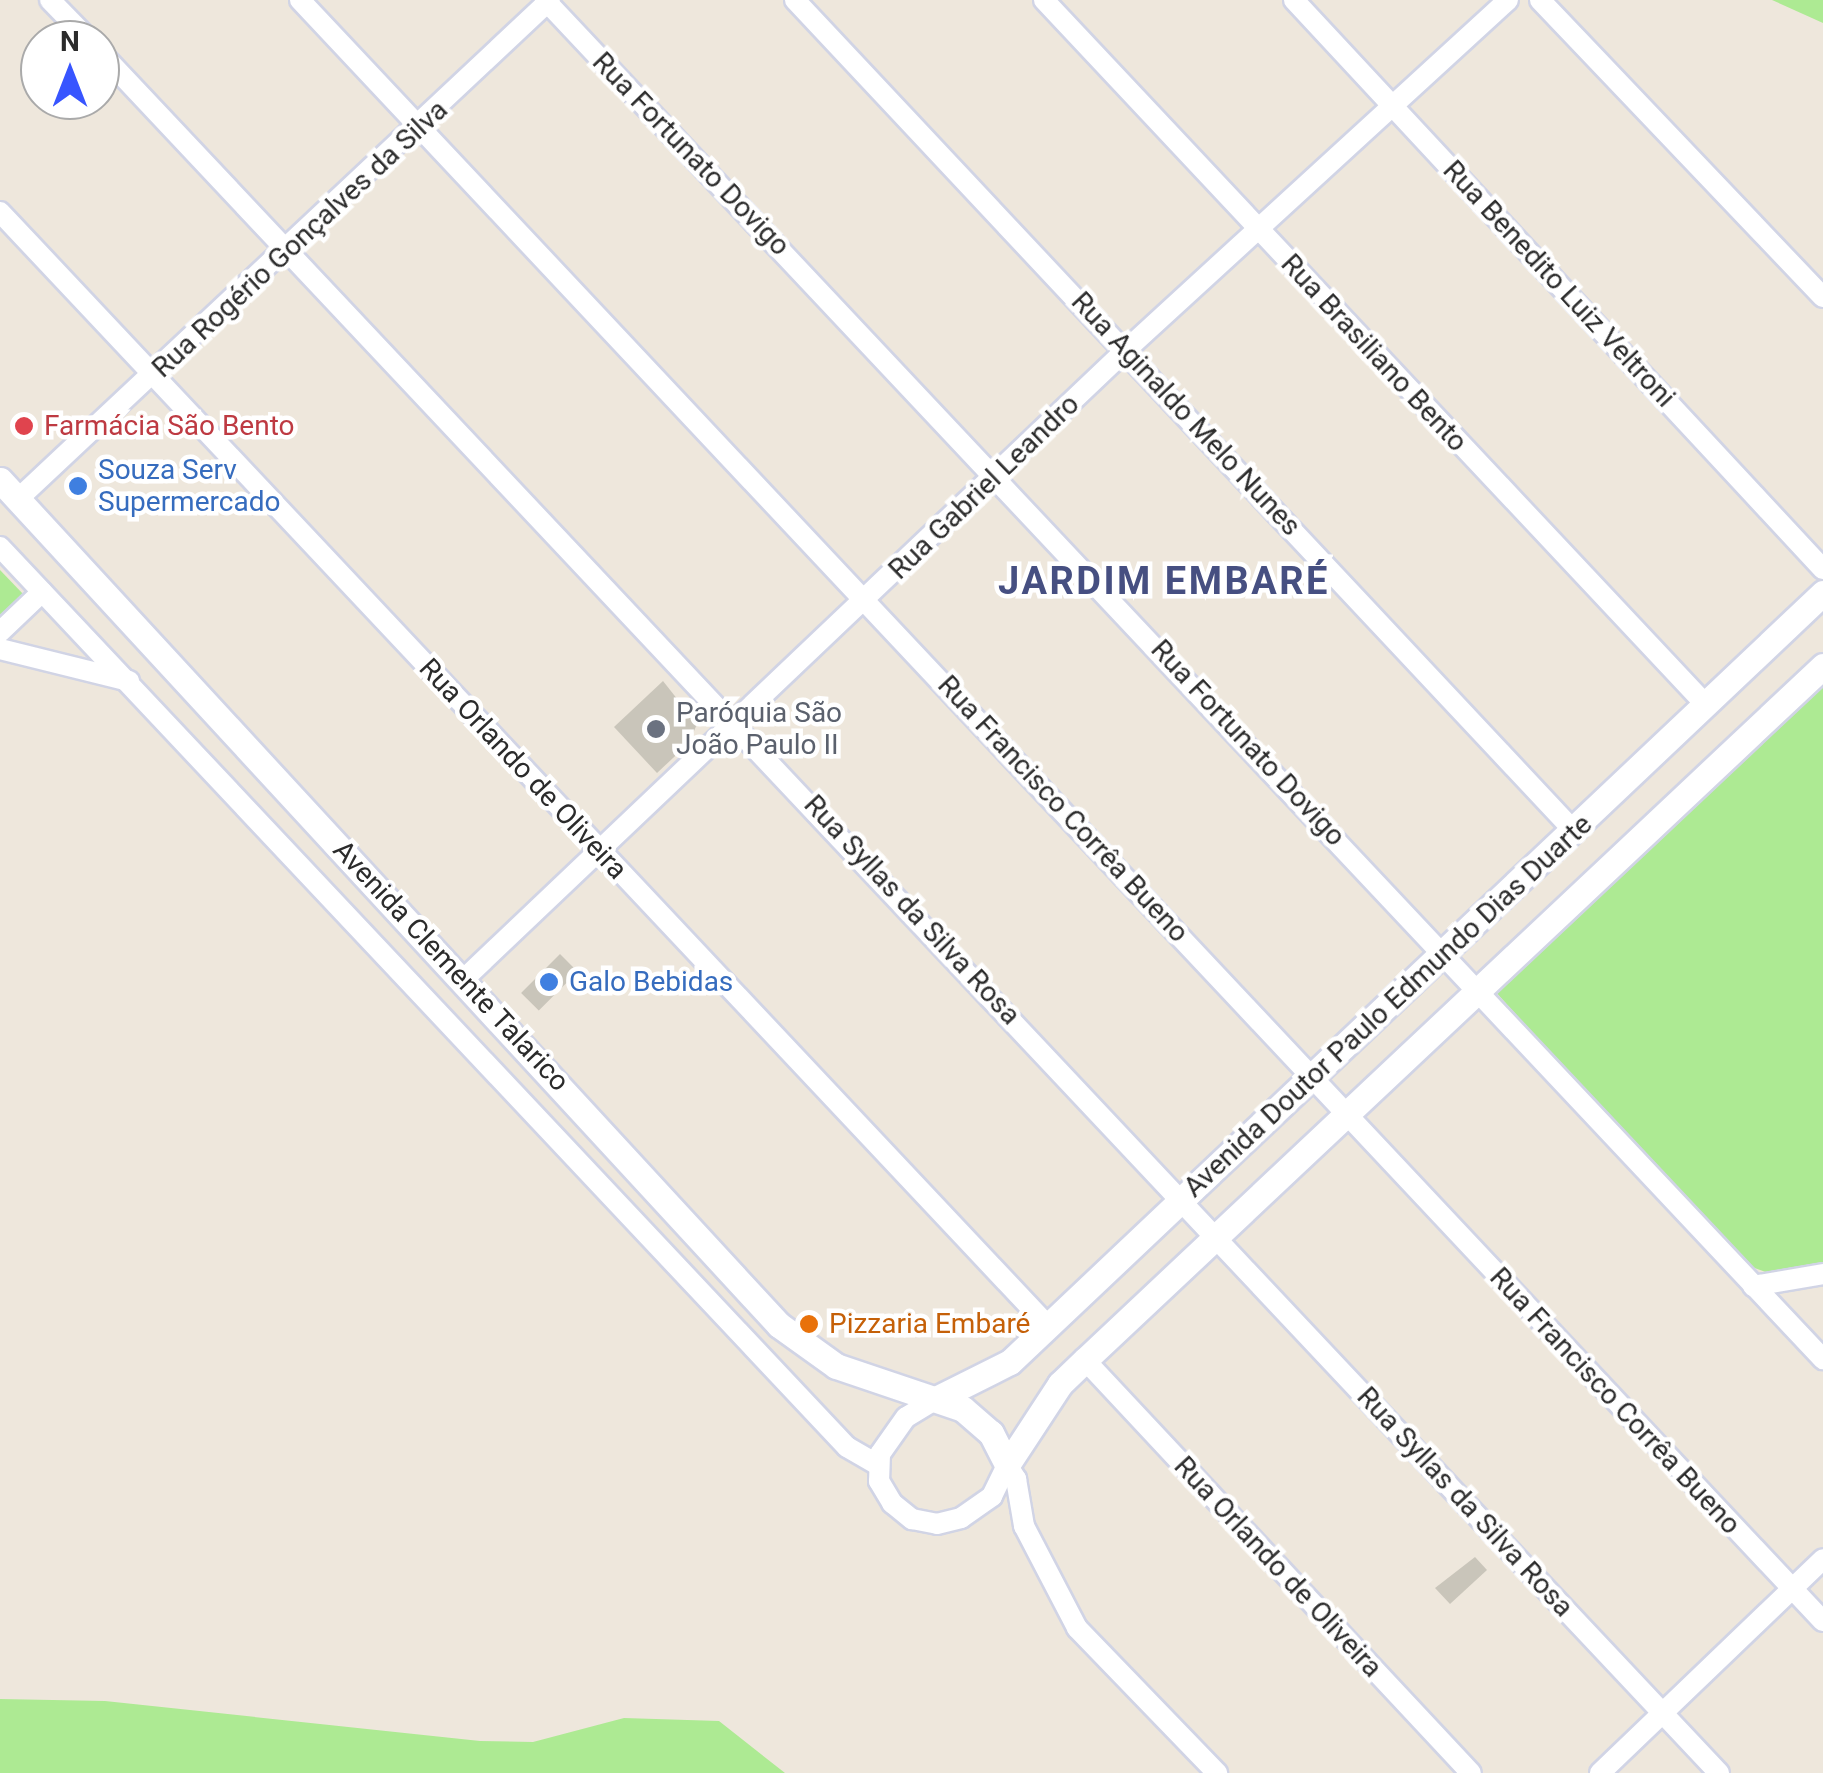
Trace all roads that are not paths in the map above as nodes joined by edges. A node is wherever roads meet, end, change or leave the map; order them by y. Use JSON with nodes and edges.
{"nodes":[{"id":1,"x":50,"y":0,"type":"edge"},
{"id":2,"x":300,"y":0,"type":"edge"},
{"id":3,"x":795,"y":0,"type":"edge"},
{"id":4,"x":1044,"y":0,"type":"edge"},
{"id":5,"x":1294,"y":0,"type":"edge"},
{"id":6,"x":1508,"y":0,"type":"edge"},
{"id":7,"x":1540,"y":0,"type":"edge"},
{"id":8,"x":547,"y":1,"type":"edge"},
{"id":9,"x":69,"y":20,"type":"edge"},
{"id":10,"x":120,"y":73,"type":"edge"},
{"id":11,"x":1396,"y":107,"type":"junction"},
{"id":12,"x":420,"y":128,"type":"junction"},
{"id":13,"x":0,"y":212,"type":"edge"},
{"id":14,"x":1257,"y":229,"type":"junction"},
{"id":15,"x":290,"y":250,"type":"junction"},
{"id":16,"x":1823,"y":296,"type":"edge"},
{"id":17,"x":1126,"y":350,"type":"junction"},
{"id":18,"x":153,"y":376,"type":"junction"},
{"id":19,"x":996,"y":474,"type":"junction"},
{"id":20,"x":6,"y":497,"type":"edge"},
{"id":21,"x":0,"y":547,"type":"edge"},
{"id":22,"x":1823,"y":570,"type":"edge"},
{"id":23,"x":42,"y":592,"type":"junction"},
{"id":24,"x":1823,"y":593,"type":"edge"},
{"id":25,"x":868,"y":601,"type":"junction"},
{"id":26,"x":0,"y":632,"type":"edge"},
{"id":27,"x":0,"y":649,"type":"edge"},
{"id":28,"x":1823,"y":666,"type":"edge"},
{"id":29,"x":131,"y":682,"type":"junction"},
{"id":30,"x":1706,"y":705,"type":"junction"},
{"id":31,"x":735,"y":722,"type":"junction"},
{"id":32,"x":1574,"y":832,"type":"junction"},
{"id":33,"x":598,"y":848,"type":"junction"},
{"id":34,"x":1444,"y":951,"type":"junction"},
{"id":35,"x":464,"y":978,"type":"junction"},
{"id":36,"x":1479,"y":993,"type":"junction"},
{"id":37,"x":1314,"y":1078,"type":"junction"},
{"id":38,"x":1345,"y":1115,"type":"junction"},
{"id":39,"x":1183,"y":1200,"type":"junction"},
{"id":40,"x":1215,"y":1235,"type":"junction"},
{"id":41,"x":1823,"y":1274,"type":"edge"},
{"id":42,"x":1753,"y":1286,"type":"junction"},
{"id":43,"x":1047,"y":1325,"type":"junction"},
{"id":44,"x":1823,"y":1359,"type":"edge"},
{"id":45,"x":1085,"y":1360,"type":"junction"},
{"id":46,"x":938,"y":1398,"type":"junction"},
{"id":47,"x":1007,"y":1465,"type":"junction"},
{"id":48,"x":878,"y":1466,"type":"junction"},
{"id":49,"x":1823,"y":1559,"type":"edge"},
{"id":50,"x":1792,"y":1588,"type":"junction"},
{"id":51,"x":1823,"y":1620,"type":"edge"},
{"id":52,"x":1662,"y":1714,"type":"junction"},
{"id":53,"x":1217,"y":1773,"type":"edge"},
{"id":54,"x":1471,"y":1773,"type":"edge"},
{"id":55,"x":1600,"y":1773,"type":"edge"},
{"id":56,"x":1719,"y":1773,"type":"edge"}],
"edges":[{"from":1,"to":9,"type":"street"},
{"from":2,"to":12,"type":"street","name":"Rua Francisco Corrêa Bueno"},
{"from":3,"to":17,"type":"street","name":"Rua Aginaldo Melo Nunes"},
{"from":4,"to":14,"type":"street","name":"Rua Brasiliano Bento"},
{"from":5,"to":11,"type":"street","name":"Rua Benedito Luiz Veltroni"},
{"from":6,"to":11,"type":"street","name":"Rua Gabriel Leandro"},
{"from":7,"to":16,"type":"street"},
{"from":8,"to":12,"type":"street","name":"Rua Rogério Gonçalves da Silva"},
{"from":8,"to":19,"type":"street","name":"Rua Fortunato Dovigo"},
{"from":10,"to":15,"type":"street","name":"Rua Syllas da Silva Rosa"},
{"from":11,"to":14,"type":"street","name":"Rua Gabriel Leandro"},
{"from":11,"to":22,"type":"street","name":"Rua Benedito Luiz Veltroni"},
{"from":12,"to":15,"type":"street","name":"Rua Rogério Gonçalves da Silva"},
{"from":12,"to":25,"type":"street","name":"Rua Francisco Corrêa Bueno"},
{"from":13,"to":18,"type":"street","name":"Rua Orlando de Oliveira"},
{"from":14,"to":17,"type":"street","name":"Rua Gabriel Leandro"},
{"from":14,"to":30,"type":"street","name":"Rua Brasiliano Bento"},
{"from":15,"to":18,"type":"street","name":"Rua Rogério Gonçalves da Silva"},
{"from":15,"to":31,"type":"street","name":"Rua Syllas da Silva Rosa"},
{"from":17,"to":19,"type":"street","name":"Rua Gabriel Leandro"},
{"from":17,"to":32,"type":"street","name":"Rua Aginaldo Melo Nunes"},
{"from":18,"to":20,"type":"street","name":"Rua Rogério Gonçalves da Silva"},
{"from":18,"to":33,"type":"street","name":"Rua Orlando de Oliveira"},
{"from":19,"to":25,"type":"street","name":"Rua Gabriel Leandro"},
{"from":19,"to":34,"type":"street","name":"Rua Fortunato Dovigo"},
{"from":20,"to":35,"type":"street","name":"Avenida Clemente Talarico"},
{"from":21,"to":23,"type":"street","name":"Avenida Clemente Talarico"},
{"from":23,"to":26,"type":"street"},
{"from":23,"to":29,"type":"street","name":"Avenida Clemente Talarico"},
{"from":24,"to":30,"type":"street","name":"Avenida Doutor Paulo Edmundo Dias Duarte"},
{"from":25,"to":31,"type":"street","name":"Rua Gabriel Leandro"},
{"from":25,"to":37,"type":"street","name":"Rua Francisco Corrêa Bueno"},
{"from":27,"to":29,"type":"street"},
{"from":28,"to":36,"type":"street","name":"Avenida Doutor Paulo Edmundo Dias Duarte"},
{"from":29,"to":48,"type":"street","name":"Avenida Clemente Talarico"},
{"from":30,"to":32,"type":"street","name":"Avenida Doutor Paulo Edmundo Dias Duarte"},
{"from":31,"to":33,"type":"street","name":"Rua Gabriel Leandro"},
{"from":31,"to":39,"type":"street","name":"Rua Syllas da Silva Rosa"},
{"from":32,"to":34,"type":"street","name":"Avenida Doutor Paulo Edmundo Dias Duarte"},
{"from":33,"to":35,"type":"street","name":"Rua Gabriel Leandro"},
{"from":33,"to":43,"type":"street","name":"Rua Orlando de Oliveira"},
{"from":34,"to":36,"type":"street","name":"Rua Fortunato Dovigo"},
{"from":34,"to":37,"type":"street","name":"Avenida Doutor Paulo Edmundo Dias Duarte"},
{"from":35,"to":46,"type":"street","name":"Avenida Clemente Talarico"},
{"from":36,"to":38,"type":"street","name":"Avenida Doutor Paulo Edmundo Dias Duarte"},
{"from":36,"to":42,"type":"street","name":"Rua Fortunato Dovigo"},
{"from":37,"to":38,"type":"street","name":"Rua Francisco Corrêa Bueno"},
{"from":37,"to":39,"type":"street","name":"Avenida Doutor Paulo Edmundo Dias Duarte"},
{"from":38,"to":40,"type":"street","name":"Avenida Doutor Paulo Edmundo Dias Duarte"},
{"from":38,"to":50,"type":"street","name":"Rua Francisco Corrêa Bueno"},
{"from":39,"to":40,"type":"street","name":"Rua Syllas da Silva Rosa"},
{"from":39,"to":43,"type":"street","name":"Avenida Doutor Paulo Edmundo Dias Duarte"},
{"from":40,"to":45,"type":"street","name":"Avenida Doutor Paulo Edmundo Dias Duarte"},
{"from":40,"to":52,"type":"street","name":"Rua Syllas da Silva Rosa"},
{"from":41,"to":42,"type":"street"},
{"from":42,"to":44,"type":"street","name":"Rua Fortunato Dovigo"},
{"from":43,"to":46,"type":"street","name":"Avenida Doutor Paulo Edmundo Dias Duarte"},
{"from":45,"to":47,"type":"street","name":"Avenida Doutor Paulo Edmundo Dias Duarte"},
{"from":45,"to":54,"type":"street","name":"Rua Orlando de Oliveira"},
{"from":46,"to":47,"type":"street","name":"Avenida Clemente Talarico"},
{"from":46,"to":48,"type":"street"},
{"from":47,"to":48,"type":"street","name":"Avenida Clemente Talarico"},
{"from":47,"to":53,"type":"street","name":"Avenida Clemente Talarico"},
{"from":49,"to":50,"type":"street"},
{"from":50,"to":51,"type":"street","name":"Rua Francisco Corrêa Bueno"},
{"from":50,"to":52,"type":"street"},
{"from":52,"to":55,"type":"street"},
{"from":52,"to":56,"type":"street","name":"Rua Syllas da Silva Rosa"}]}
